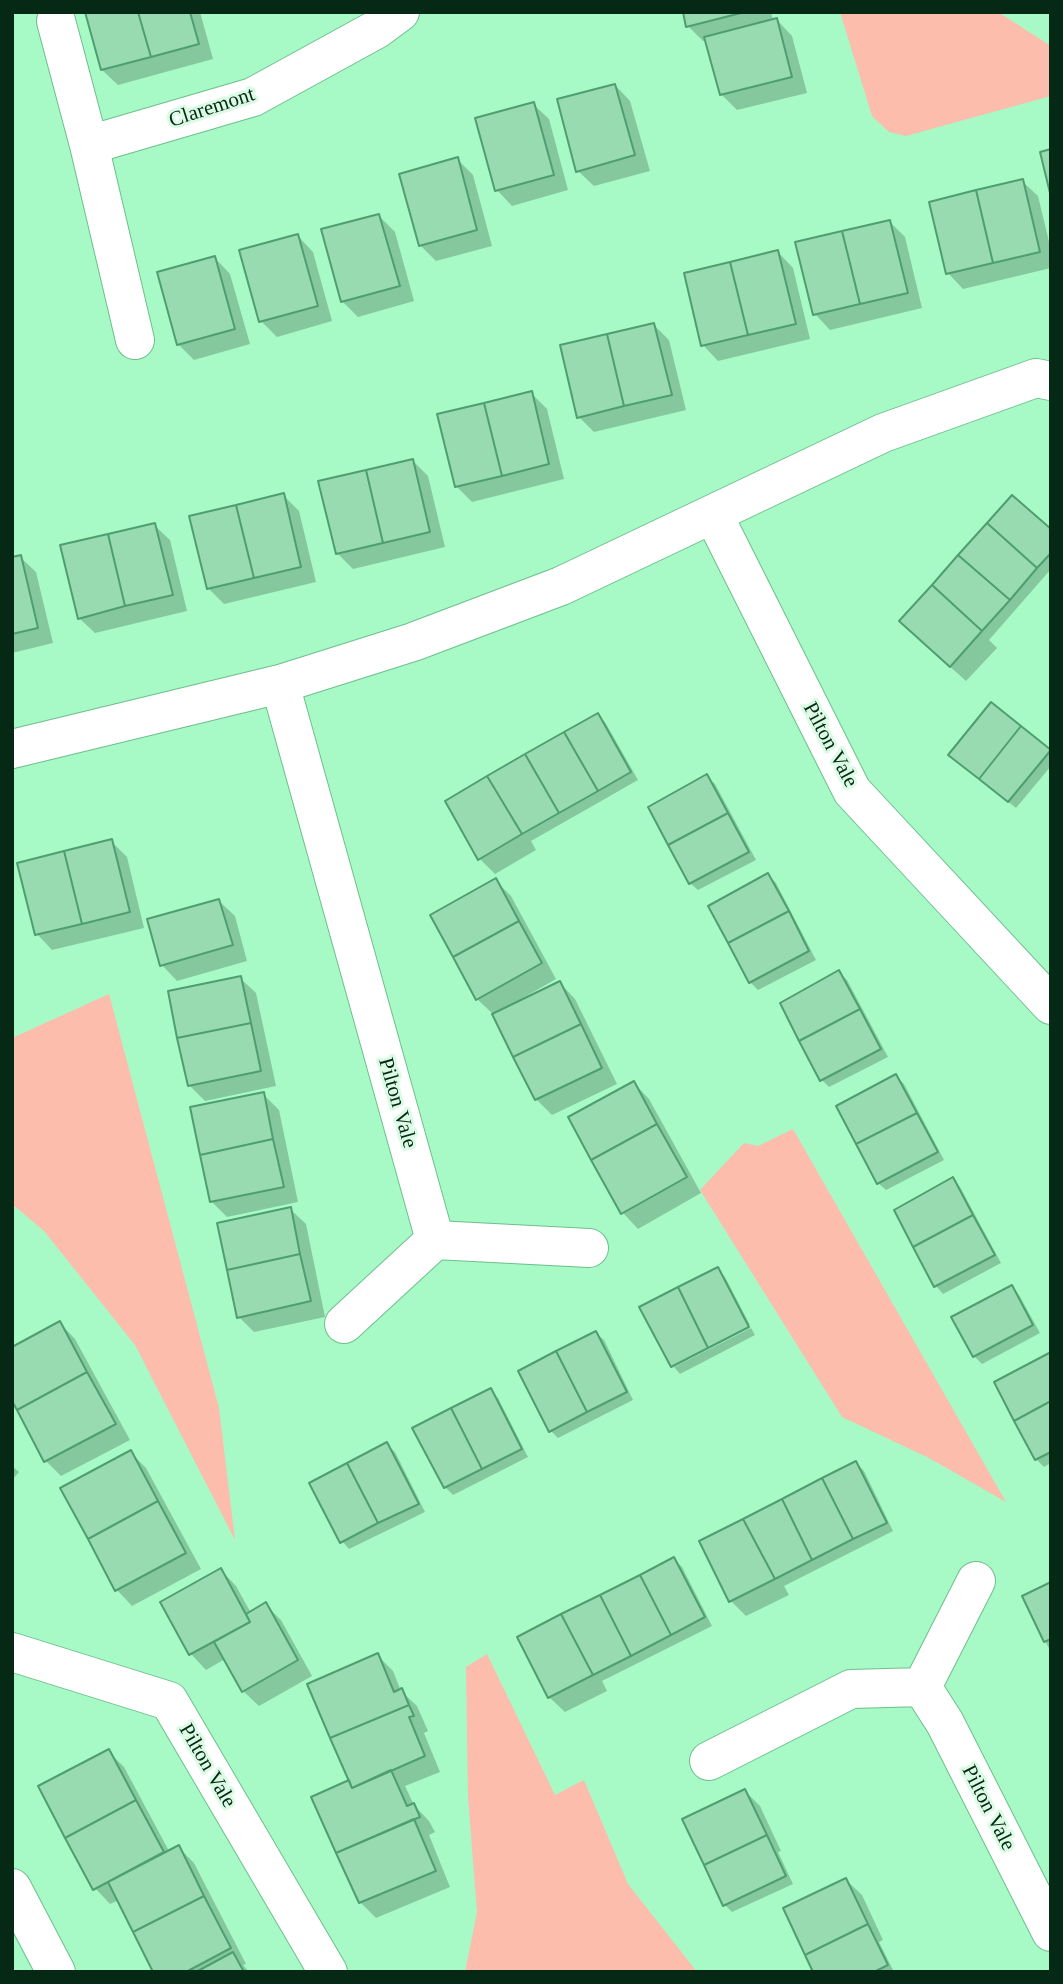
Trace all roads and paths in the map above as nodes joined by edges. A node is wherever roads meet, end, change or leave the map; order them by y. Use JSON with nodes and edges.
{"nodes":[{"id":1,"x":400,"y":12,"type":"edge"},
{"id":2,"x":56,"y":21,"type":"dead end"},
{"id":3,"x":89,"y":145,"type":"junction"},
{"id":4,"x":135,"y":340,"type":"dead end"},
{"id":5,"x":1051,"y":381,"type":"edge"},
{"id":6,"x":713,"y":514,"type":"junction"},
{"id":7,"x":280,"y":684,"type":"junction"},
{"id":8,"x":12,"y":749,"type":"edge"},
{"id":9,"x":1051,"y":1005,"type":"edge"},
{"id":10,"x":435,"y":1240,"type":"junction"},
{"id":11,"x":589,"y":1248,"type":"dead end"},
{"id":12,"x":344,"y":1324,"type":"dead end"},
{"id":13,"x":976,"y":1581,"type":"dead end"},
{"id":14,"x":12,"y":1652,"type":"edge"},
{"id":15,"x":922,"y":1687,"type":"junction"},
{"id":16,"x":709,"y":1761,"type":"dead end"},
{"id":17,"x":12,"y":1888,"type":"edge"},
{"id":18,"x":1051,"y":1932,"type":"edge"},
{"id":19,"x":56,"y":1972,"type":"edge"},
{"id":20,"x":328,"y":1972,"type":"edge"}],
"edges":[{"from":1,"to":3,"type":"street","name":"Claremont"},
{"from":2,"to":3,"type":"street"},
{"from":3,"to":4,"type":"street"},
{"from":5,"to":6,"type":"street"},
{"from":6,"to":7,"type":"street"},
{"from":6,"to":9,"type":"street","name":"Pilton Vale"},
{"from":7,"to":8,"type":"street"},
{"from":7,"to":10,"type":"street","name":"Pilton Vale"},
{"from":10,"to":11,"type":"street"},
{"from":10,"to":12,"type":"street"},
{"from":13,"to":15,"type":"street"},
{"from":14,"to":20,"type":"street","name":"Pilton Vale"},
{"from":15,"to":16,"type":"street"},
{"from":15,"to":18,"type":"street","name":"Pilton Vale"},
{"from":17,"to":19,"type":"street"}]}
